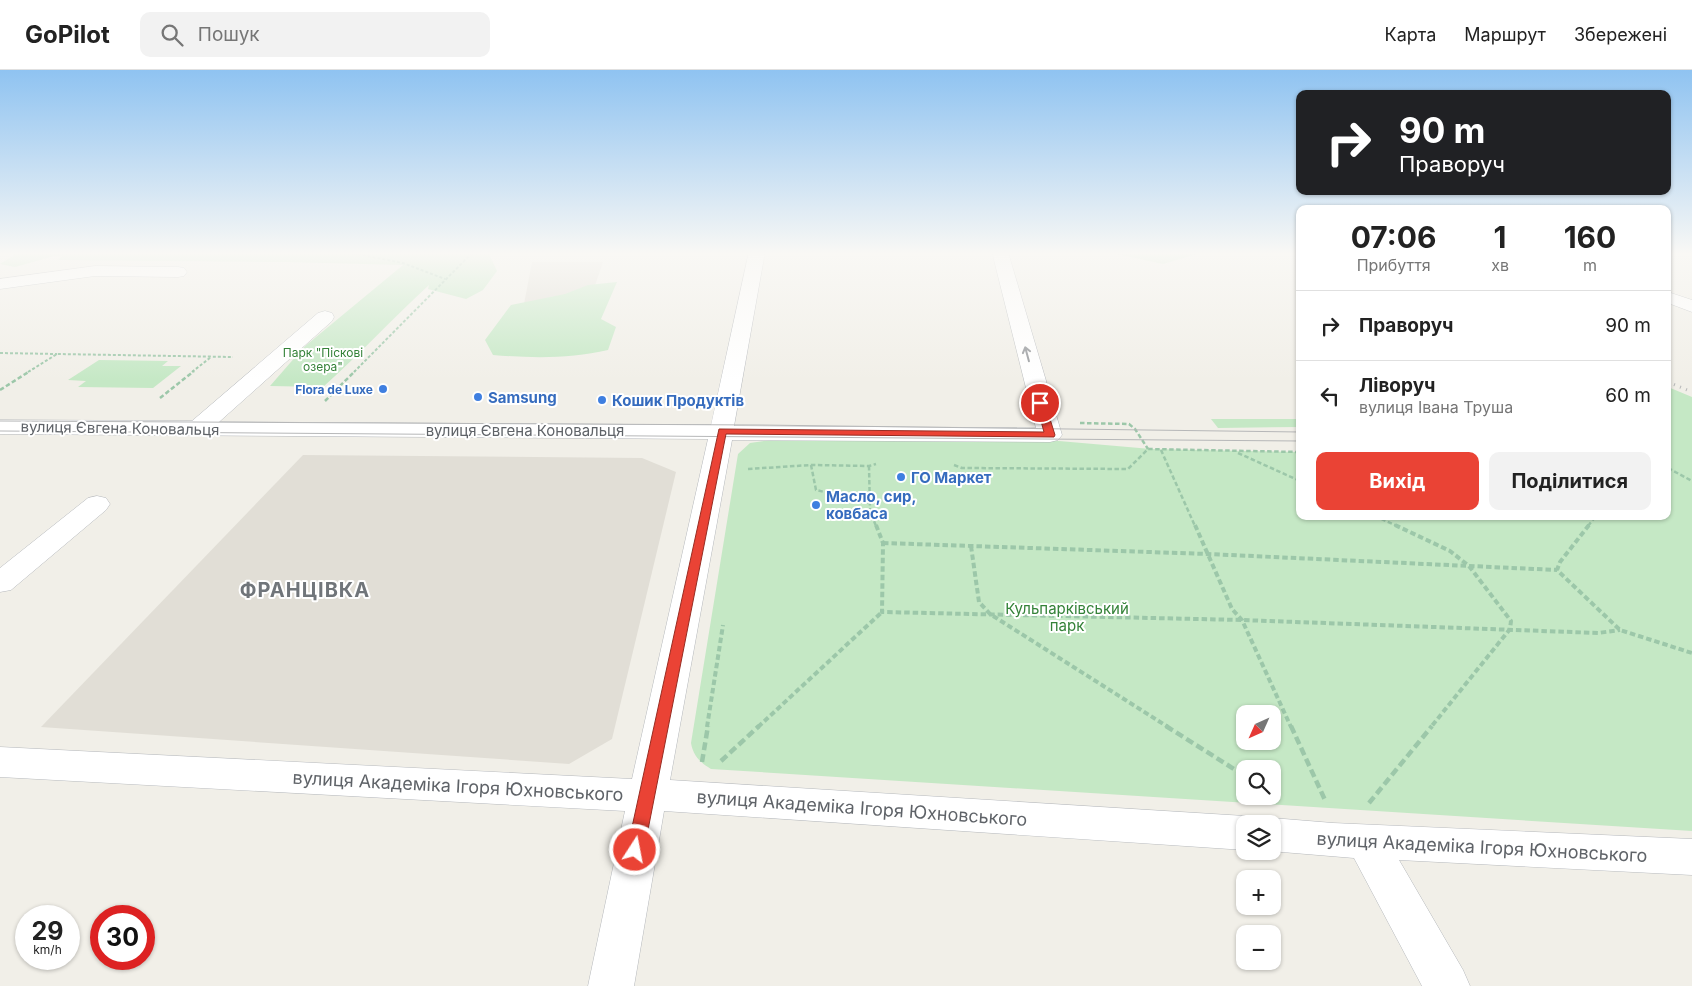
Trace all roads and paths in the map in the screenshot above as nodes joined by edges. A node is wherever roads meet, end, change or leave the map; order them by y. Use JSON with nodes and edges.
{"nodes":[{"id":1,"x":430,"y":295,"type":"edge"},
{"id":2,"x":748,"y":295,"type":"edge"},
{"id":3,"x":1012,"y":295,"type":"edge"},
{"id":4,"x":1671,"y":298,"type":"edge"},
{"id":5,"x":1692,"y":306,"type":"edge"},
{"id":6,"x":326,"y":316,"type":"dead end"},
{"id":7,"x":0,"y":353,"type":"edge"},
{"id":8,"x":57,"y":354,"type":"junction"},
{"id":9,"x":212,"y":357,"type":"junction"},
{"id":10,"x":281,"y":357,"type":"junction"},
{"id":11,"x":0,"y":390,"type":"edge"},
{"id":12,"x":155,"y":402,"type":"dead end"},
{"id":13,"x":322,"y":404,"type":"dead end"},
{"id":14,"x":0,"y":427,"type":"edge"},
{"id":15,"x":197,"y":429,"type":"junction"},
{"id":16,"x":722,"y":431,"type":"junction"},
{"id":17,"x":1162,"y":450,"type":"dead end"},
{"id":18,"x":1296,"y":452,"type":"edge"},
{"id":19,"x":811,"y":465,"type":"dead end"},
{"id":20,"x":869,"y":466,"type":"dead end"},
{"id":21,"x":1671,"y":470,"type":"edge"},
{"id":22,"x":1296,"y":479,"type":"edge"},
{"id":23,"x":1692,"y":481,"type":"edge"},
{"id":24,"x":870,"y":503,"type":"junction"},
{"id":25,"x":97,"y":504,"type":"dead end"},
{"id":26,"x":1384,"y":520,"type":"edge"},
{"id":27,"x":1593,"y":520,"type":"edge"},
{"id":28,"x":883,"y":543,"type":"junction"},
{"id":29,"x":971,"y":546,"type":"junction"},
{"id":30,"x":1208,"y":554,"type":"junction"},
{"id":31,"x":1469,"y":566,"type":"junction"},
{"id":32,"x":1557,"y":570,"type":"junction"},
{"id":33,"x":0,"y":583,"type":"edge"},
{"id":34,"x":882,"y":612,"type":"junction"},
{"id":35,"x":990,"y":614,"type":"junction"},
{"id":36,"x":1242,"y":620,"type":"junction"},
{"id":37,"x":1510,"y":629,"type":"junction"},
{"id":38,"x":1620,"y":630,"type":"junction"},
{"id":39,"x":1692,"y":654,"type":"edge"},
{"id":40,"x":0,"y":762,"type":"edge"},
{"id":41,"x":719,"y":763,"type":"dead end"},
{"id":42,"x":1236,"y":770,"type":"edge"},
{"id":43,"x":648,"y":796,"type":"junction"},
{"id":44,"x":1327,"y":805,"type":"dead end"},
{"id":45,"x":1366,"y":824,"type":"junction"},
{"id":46,"x":1236,"y":832,"type":"edge"},
{"id":47,"x":1281,"y":834,"type":"edge"},
{"id":48,"x":1692,"y":857,"type":"edge"},
{"id":49,"x":611,"y":986,"type":"edge"},
{"id":50,"x":1447,"y":986,"type":"edge"}],
"edges":[{"from":1,"to":13,"type":"path"},
{"from":2,"to":16,"type":"street"},
{"from":16,"to":3,"type":"street","name":"вулиця Євгена Коновальця","one_way":true},
{"from":4,"to":5,"type":"street"},
{"from":6,"to":10,"type":"street"},
{"from":7,"to":8,"type":"path"},
{"from":8,"to":9,"type":"path"},
{"from":8,"to":11,"type":"path"},
{"from":9,"to":10,"type":"path"},
{"from":9,"to":12,"type":"path"},
{"from":10,"to":15,"type":"street"},
{"from":14,"to":15,"type":"street","name":"вулиця Євгена Коновальця"},
{"from":15,"to":16,"type":"street","name":"вулиця Євгена Коновальця"},
{"from":16,"to":43,"type":"street"},
{"from":17,"to":30,"type":"path"},
{"from":18,"to":22,"type":"path"},
{"from":19,"to":24,"type":"path"},
{"from":20,"to":24,"type":"path"},
{"from":21,"to":23,"type":"path"},
{"from":24,"to":28,"type":"path"},
{"from":25,"to":33,"type":"street"},
{"from":26,"to":31,"type":"path"},
{"from":27,"to":32,"type":"path"},
{"from":28,"to":29,"type":"path"},
{"from":28,"to":34,"type":"path"},
{"from":29,"to":30,"type":"path"},
{"from":29,"to":35,"type":"path"},
{"from":30,"to":31,"type":"path"},
{"from":30,"to":36,"type":"path"},
{"from":31,"to":32,"type":"path"},
{"from":31,"to":37,"type":"path"},
{"from":32,"to":38,"type":"path"},
{"from":34,"to":35,"type":"path"},
{"from":34,"to":41,"type":"path"},
{"from":35,"to":36,"type":"path"},
{"from":35,"to":42,"type":"path"},
{"from":36,"to":37,"type":"path"},
{"from":36,"to":44,"type":"path"},
{"from":37,"to":38,"type":"path"},
{"from":37,"to":45,"type":"path"},
{"from":38,"to":39,"type":"path"},
{"from":40,"to":43,"type":"street","name":"вулиця Академіка Ігоря Юхновського"},
{"from":43,"to":46,"type":"street","name":"вулиця Академіка Ігоря Юхновського"},
{"from":43,"to":49,"type":"street"},
{"from":45,"to":47,"type":"street","name":"вулиця Академіка Ігоря Юхновського"},
{"from":45,"to":48,"type":"street","name":"вулиця Академіка Ігоря Юхновського"},
{"from":45,"to":50,"type":"street"}]}
